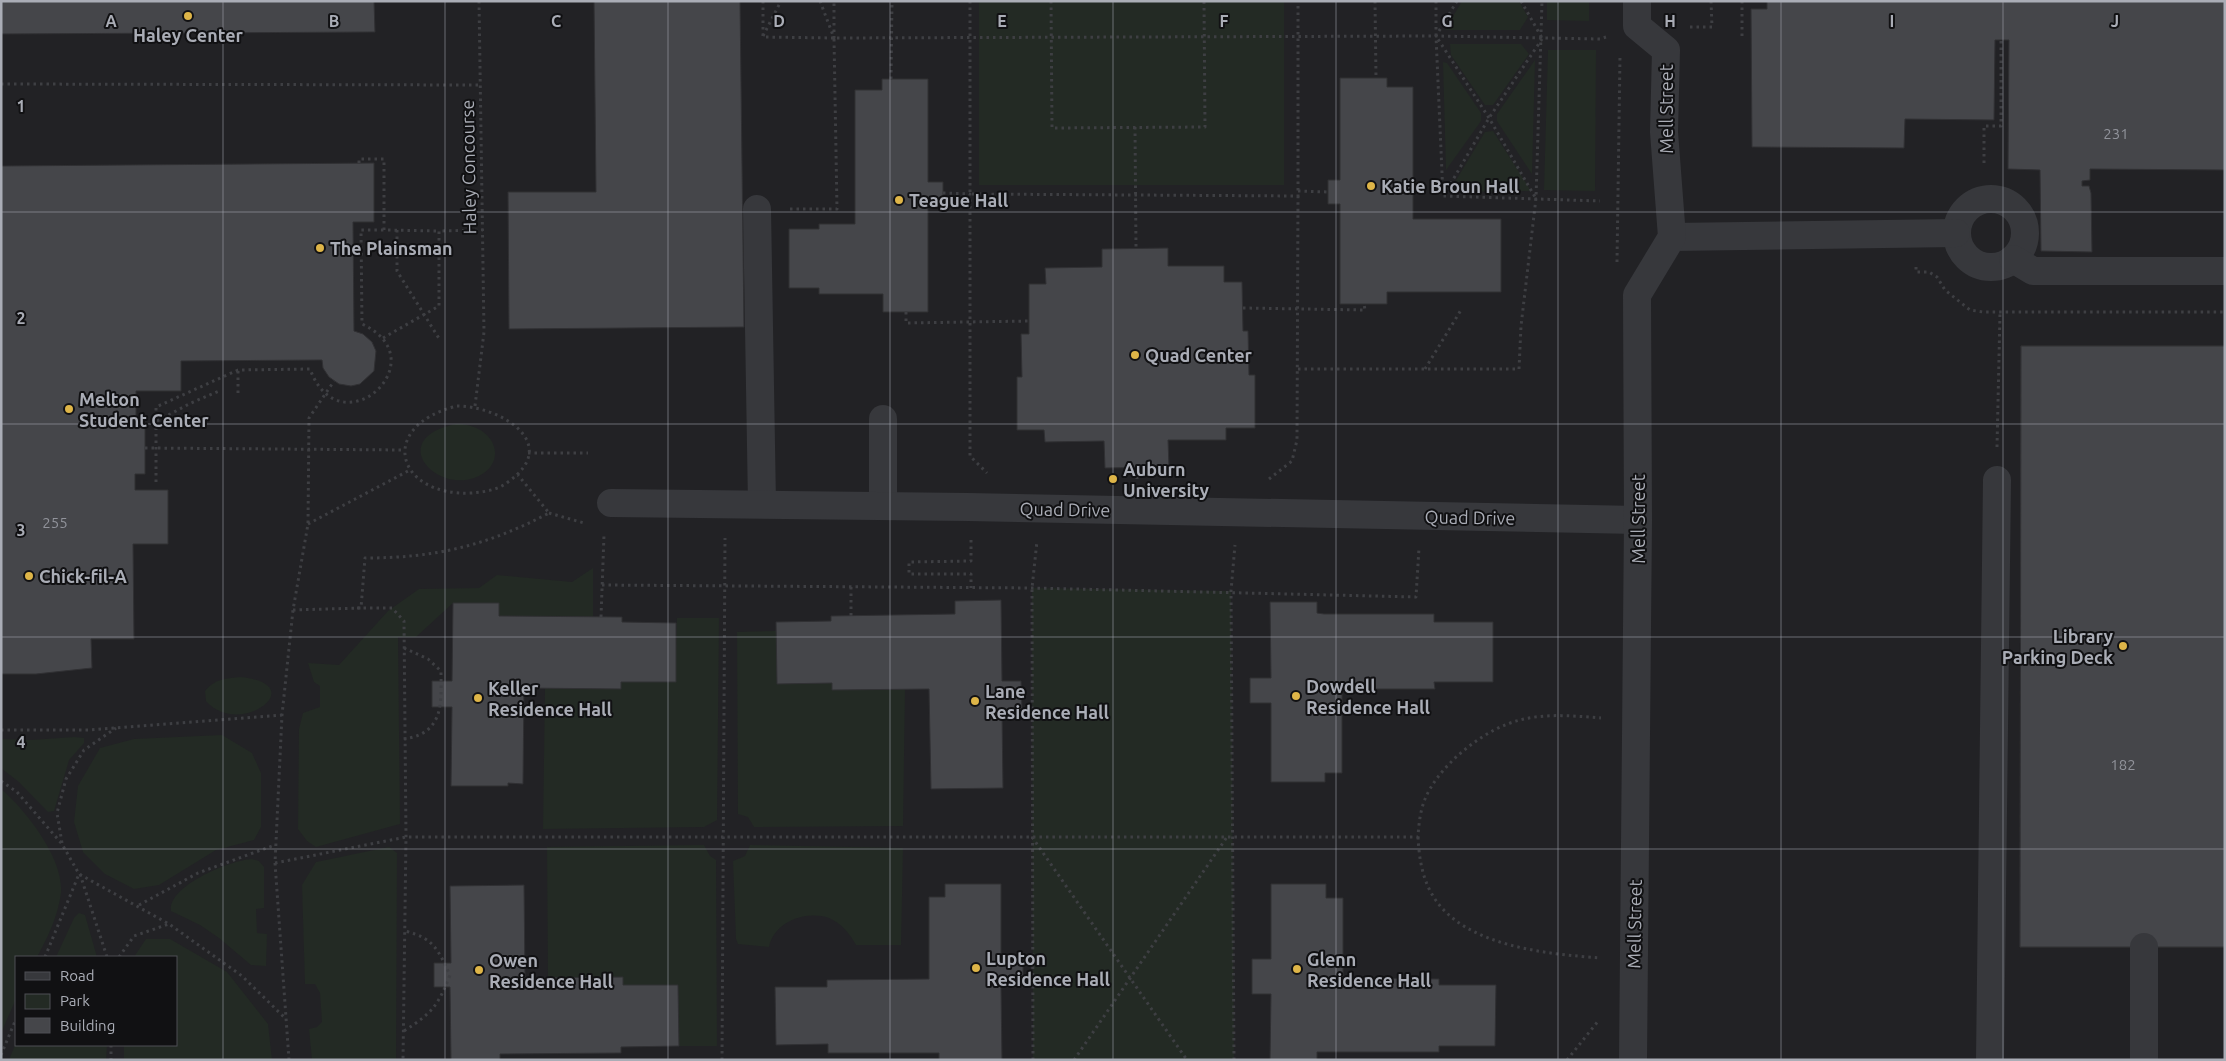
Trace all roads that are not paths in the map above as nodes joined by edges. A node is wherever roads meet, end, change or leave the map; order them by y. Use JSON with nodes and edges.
{"nodes":[{"id":1,"x":1637,"y":13,"type":"edge"},
{"id":2,"x":757,"y":210,"type":"road end"},
{"id":3,"x":1956,"y":233,"type":"junction"},
{"id":4,"x":1672,"y":237,"type":"junction"},
{"id":5,"x":2013,"y":260,"type":"junction"},
{"id":6,"x":2225,"y":271,"type":"edge"},
{"id":7,"x":883,"y":419,"type":"dead end"},
{"id":8,"x":1997,"y":480,"type":"road end"},
{"id":9,"x":611,"y":503,"type":"dead end"},
{"id":10,"x":762,"y":504,"type":"junction"},
{"id":11,"x":883,"y":506,"type":"junction"},
{"id":12,"x":1638,"y":520,"type":"junction"},
{"id":13,"x":2144,"y":947,"type":"dead end"},
{"id":14,"x":1627,"y":1055,"type":"edge"},
{"id":15,"x":1990,"y":1060,"type":"edge"},
{"id":16,"x":2144,"y":1060,"type":"edge"}],
"edges":[{"from":1,"to":4,"type":"street","name":"Mell Street"},
{"from":2,"to":10,"type":"street"},
{"from":3,"to":4,"type":"street"},
{"from":3,"to":5,"type":"street"},
{"from":3,"to":5,"type":"street"},
{"from":4,"to":12,"type":"street","name":"Mell Street"},
{"from":5,"to":6,"type":"street"},
{"from":7,"to":11,"type":"street"},
{"from":8,"to":15,"type":"street"},
{"from":9,"to":10,"type":"street","name":"Quad Drive"},
{"from":10,"to":11,"type":"street","name":"Quad Drive"},
{"from":11,"to":12,"type":"street","name":"Quad Drive"},
{"from":12,"to":14,"type":"street","name":"Mell Street"},
{"from":13,"to":16,"type":"street"}]}
